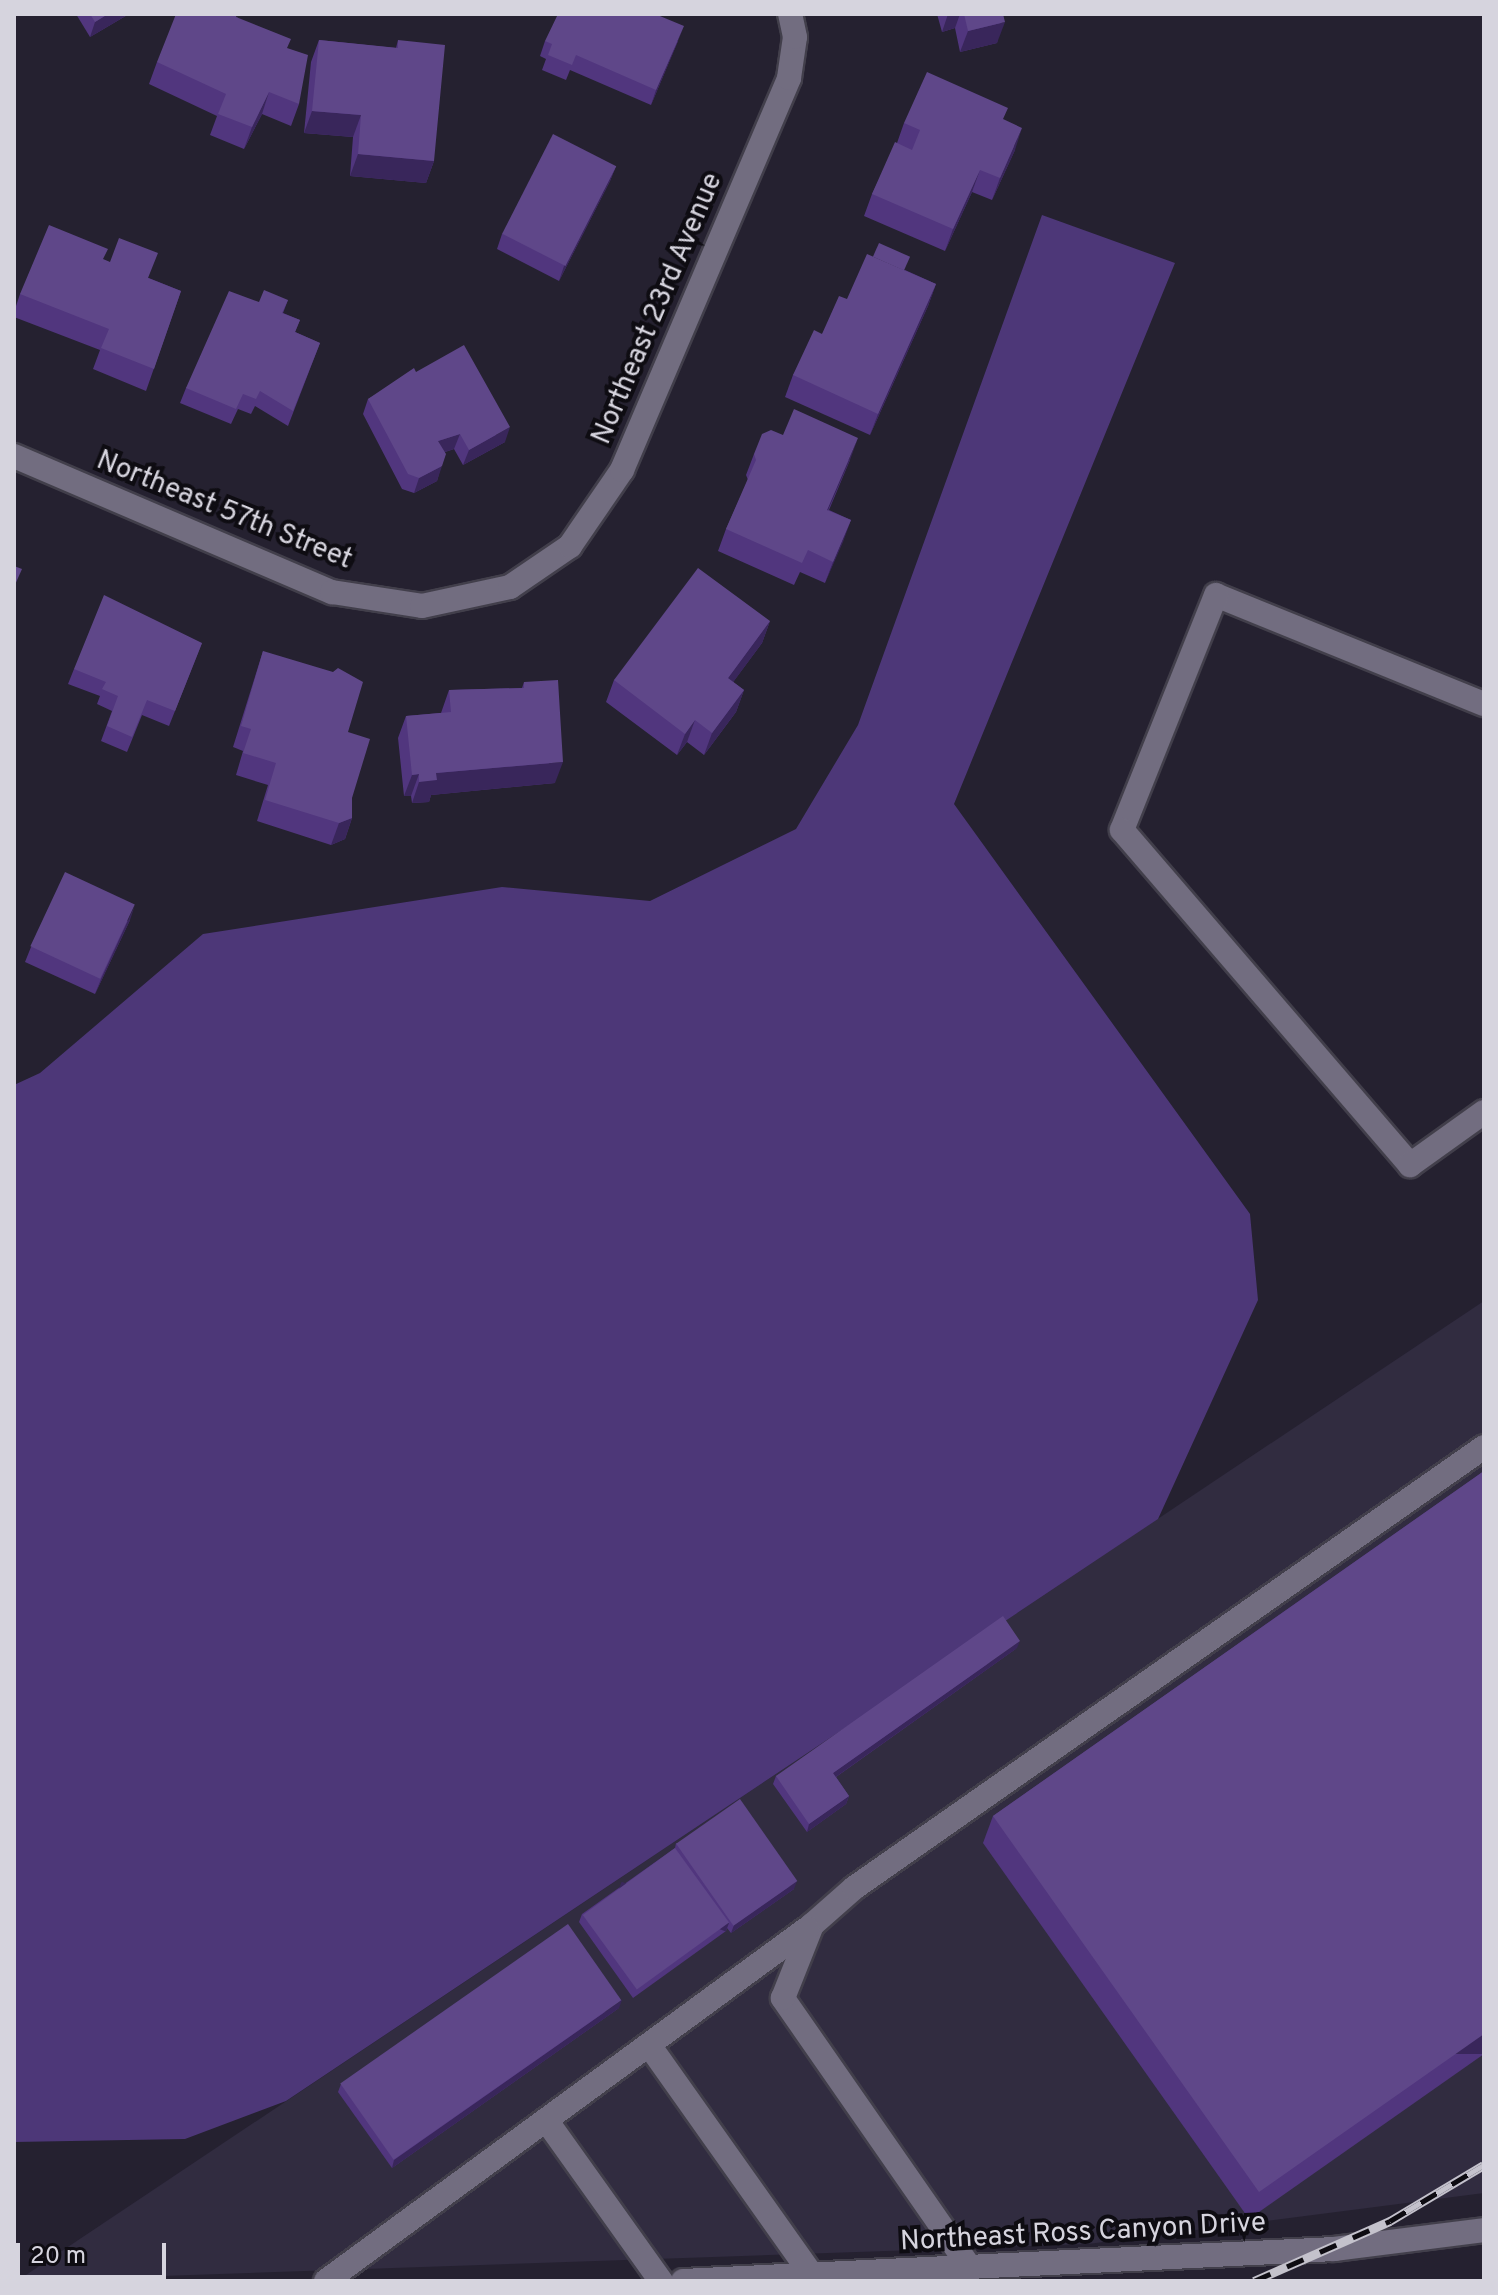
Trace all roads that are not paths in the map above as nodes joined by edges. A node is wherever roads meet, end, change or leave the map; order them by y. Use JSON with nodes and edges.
{"nodes":[{"id":1,"x":790,"y":14,"type":"edge"},
{"id":2,"x":14,"y":456,"type":"edge"},
{"id":3,"x":510,"y":587,"type":"joint"},
{"id":4,"x":1484,"y":704,"type":"edge"},
{"id":5,"x":1484,"y":1112,"type":"edge"},
{"id":6,"x":1484,"y":1447,"type":"edge"},
{"id":7,"x":812,"y":1925,"type":"junction"},
{"id":8,"x":649,"y":2045,"type":"junction"},
{"id":9,"x":546,"y":2120,"type":"junction"},
{"id":10,"x":1484,"y":2230,"type":"edge"},
{"id":11,"x":971,"y":2269,"type":"junction"},
{"id":12,"x":813,"y":2277,"type":"junction"},
{"id":13,"x":326,"y":2281,"type":"edge"},
{"id":14,"x":661,"y":2281,"type":"edge"},
{"id":15,"x":683,"y":2281,"type":"edge"}],
"edges":[{"from":1,"to":3,"type":"street","name":"Northeast 23rd Avenue"},
{"from":2,"to":3,"type":"street","name":"Northeast 57th Street"},
{"from":4,"to":5,"type":"street"},
{"from":6,"to":7,"type":"street"},
{"from":7,"to":8,"type":"street"},
{"from":7,"to":11,"type":"street"},
{"from":8,"to":9,"type":"street"},
{"from":8,"to":12,"type":"street"},
{"from":9,"to":13,"type":"street"},
{"from":9,"to":14,"type":"street"},
{"from":10,"to":11,"type":"street","name":"Northeast Ross Canyon Drive"},
{"from":11,"to":12,"type":"street","name":"Northeast Ross Canyon Drive"},
{"from":12,"to":15,"type":"street","name":"Northeast Ross Canyon Drive"}]}
